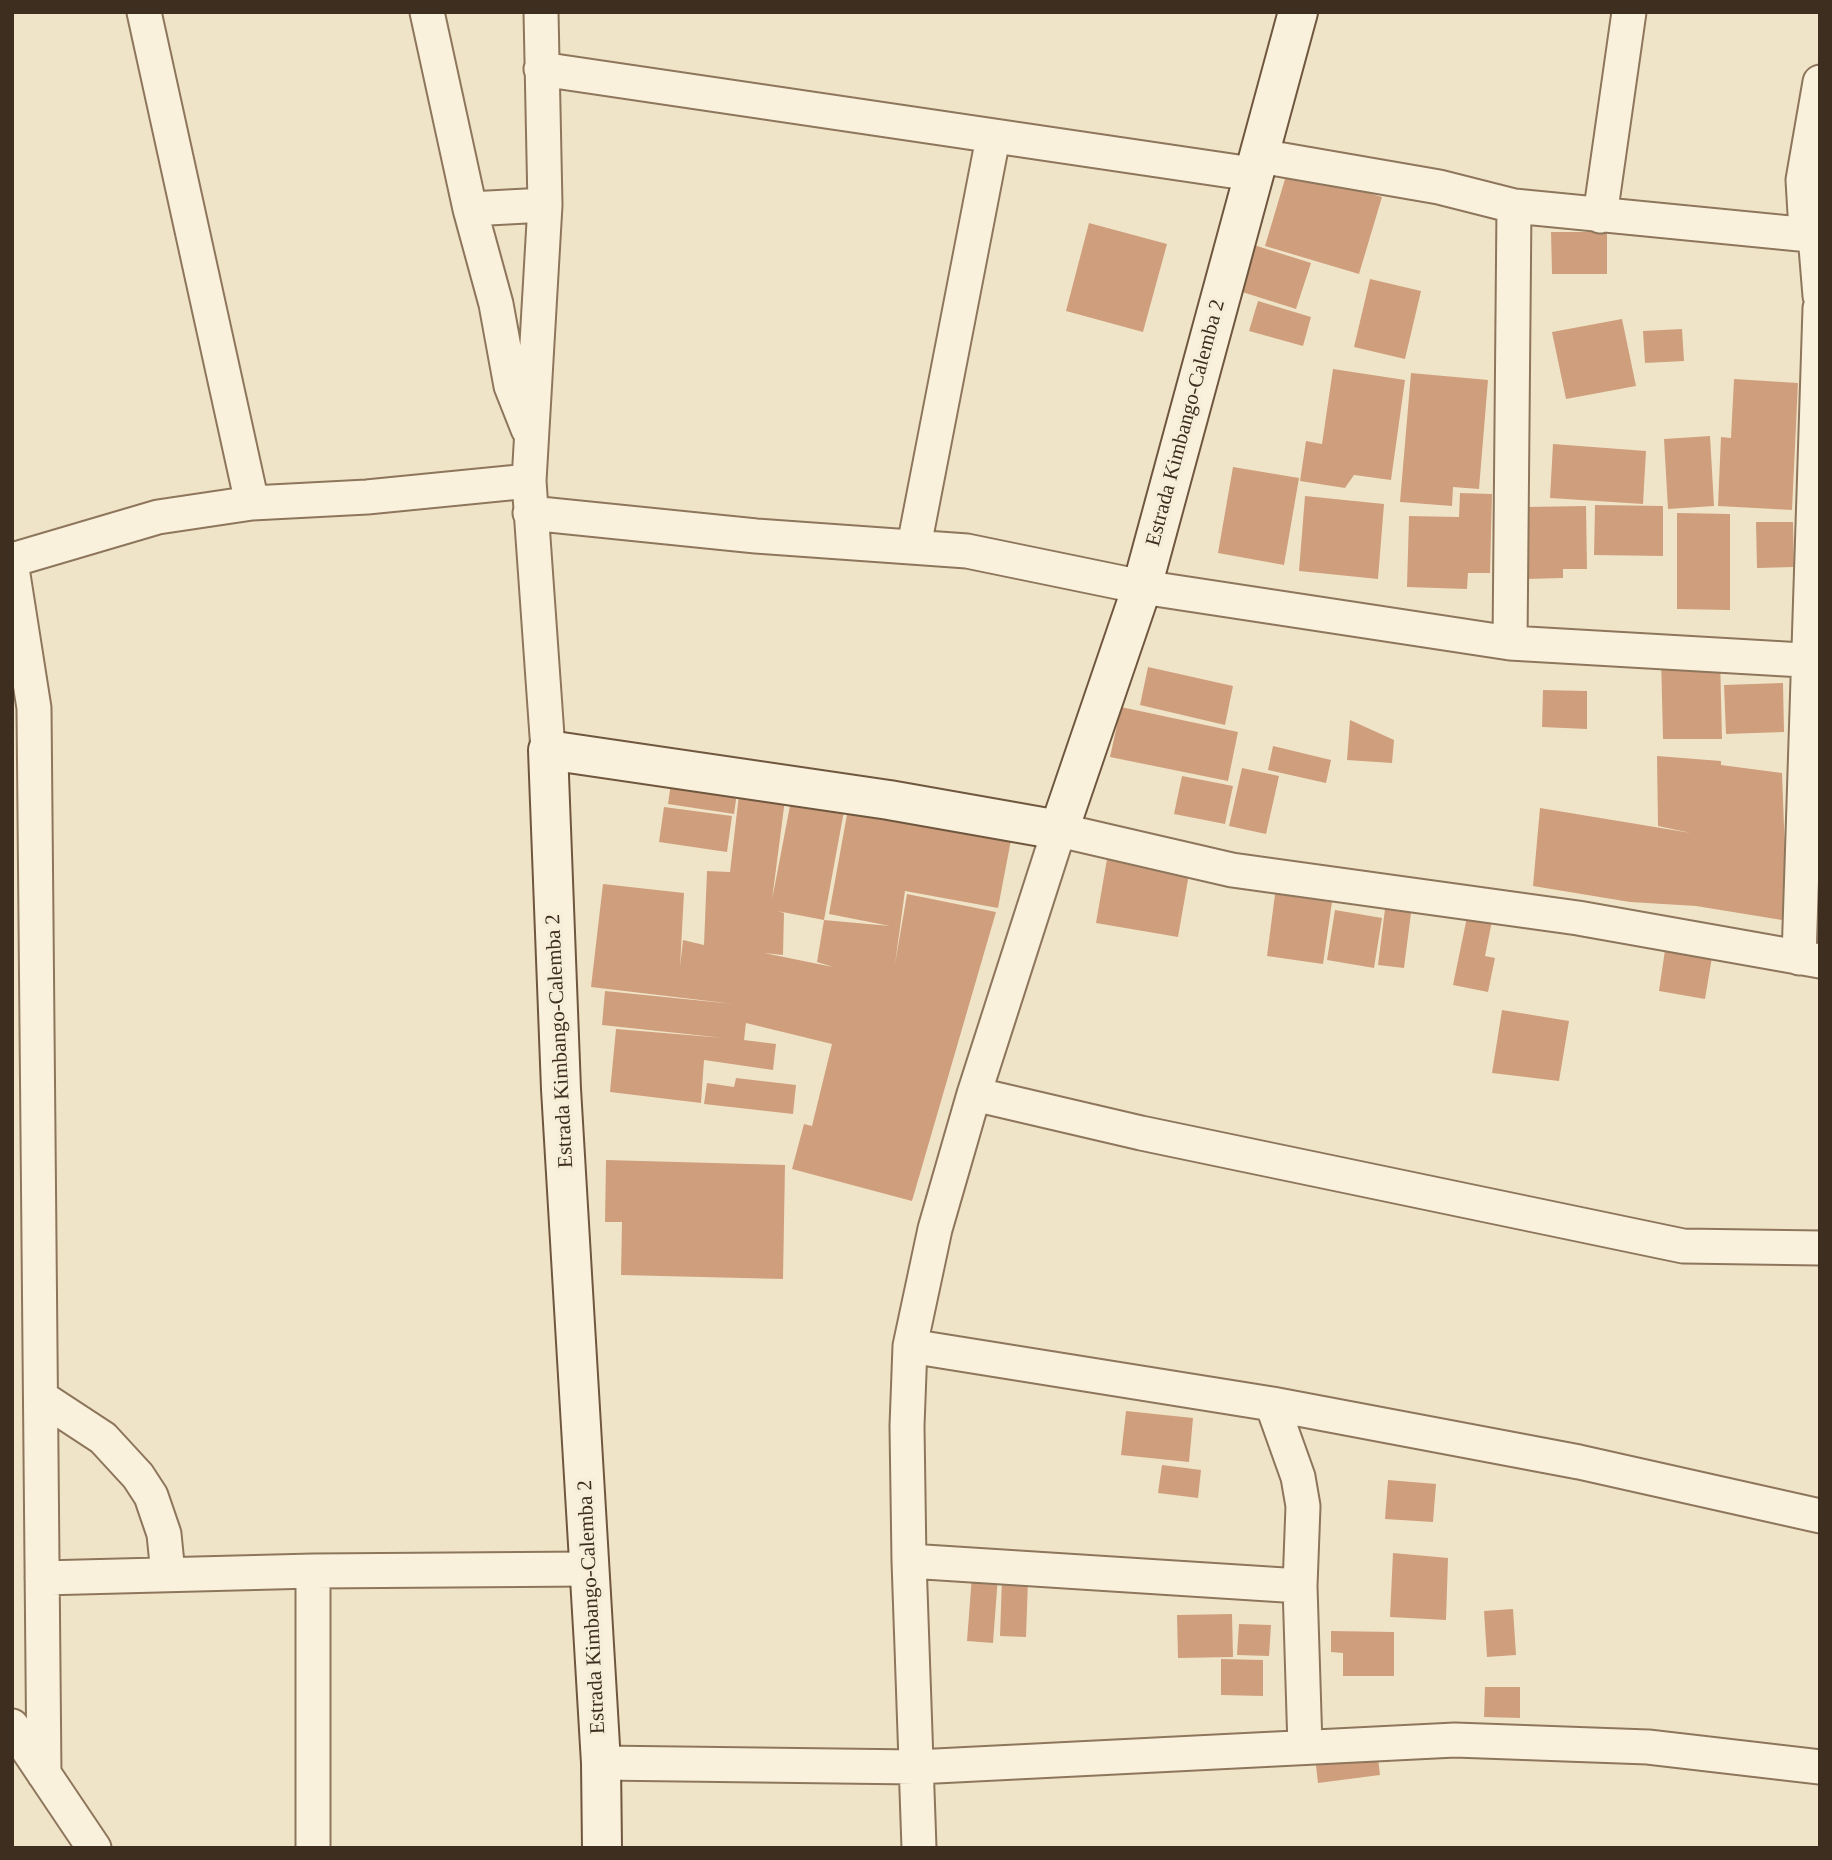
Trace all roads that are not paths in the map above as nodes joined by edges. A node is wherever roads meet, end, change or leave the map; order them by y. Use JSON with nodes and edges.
{"nodes":[{"id":1,"x":144,"y":12,"type":"edge"},
{"id":2,"x":428,"y":12,"type":"edge"},
{"id":3,"x":541,"y":12,"type":"edge"},
{"id":4,"x":1298,"y":12,"type":"edge"},
{"id":5,"x":1629,"y":12,"type":"edge"},
{"id":6,"x":541,"y":69,"type":"junction"},
{"id":7,"x":1820,"y":82,"type":"edge"},
{"id":8,"x":993,"y":138,"type":"junction"},
{"id":9,"x":1256,"y":165,"type":"junction"},
{"id":10,"x":545,"y":205,"type":"junction"},
{"id":11,"x":1514,"y":206,"type":"junction"},
{"id":12,"x":470,"y":209,"type":"junction"},
{"id":13,"x":1600,"y":216,"type":"junction"},
{"id":14,"x":1817,"y":235,"type":"edge"},
{"id":15,"x":1820,"y":296,"type":"edge"},
{"id":16,"x":1820,"y":308,"type":"edge"},
{"id":17,"x":532,"y":438,"type":"junction"},
{"id":18,"x":530,"y":497,"type":"junction"},
{"id":19,"x":252,"y":503,"type":"junction"},
{"id":20,"x":914,"y":546,"type":"junction"},
{"id":21,"x":12,"y":560,"type":"edge"},
{"id":22,"x":12,"y":568,"type":"edge"},
{"id":23,"x":1142,"y":587,"type":"junction"},
{"id":24,"x":1510,"y":643,"type":"junction"},
{"id":25,"x":1815,"y":661,"type":"edge"},
{"id":26,"x":548,"y":750,"type":"junction"},
{"id":27,"x":1059,"y":830,"type":"junction"},
{"id":28,"x":1810,"y":960,"type":"edge"},
{"id":29,"x":974,"y":1094,"type":"junction"},
{"id":30,"x":1820,"y":1248,"type":"edge"},
{"id":31,"x":910,"y":1346,"type":"junction"},
{"id":32,"x":42,"y":1398,"type":"junction"},
{"id":33,"x":1272,"y":1405,"type":"junction"},
{"id":34,"x":1820,"y":1516,"type":"edge"},
{"id":35,"x":909,"y":1561,"type":"junction"},
{"id":36,"x":589,"y":1569,"type":"junction"},
{"id":37,"x":313,"y":1570,"type":"junction"},
{"id":38,"x":168,"y":1574,"type":"junction"},
{"id":39,"x":42,"y":1578,"type":"junction"},
{"id":40,"x":1300,"y":1586,"type":"junction"},
{"id":41,"x":12,"y":1726,"type":"edge"},
{"id":42,"x":1305,"y":1747,"type":"junction"},
{"id":43,"x":601,"y":1763,"type":"junction"},
{"id":44,"x":916,"y":1766,"type":"junction"},
{"id":45,"x":1820,"y":1767,"type":"edge"},
{"id":46,"x":44,"y":1774,"type":"junction"},
{"id":47,"x":94,"y":1848,"type":"edge"},
{"id":48,"x":313,"y":1848,"type":"edge"},
{"id":49,"x":602,"y":1848,"type":"edge"},
{"id":50,"x":919,"y":1848,"type":"edge"}],
"edges":[{"from":1,"to":19,"type":"street"},
{"from":2,"to":12,"type":"street"},
{"from":3,"to":6,"type":"street"},
{"from":4,"to":9,"type":"main road","name":"Estrada Kimbango-Calemba 2"},
{"from":5,"to":13,"type":"street"},
{"from":6,"to":8,"type":"street"},
{"from":6,"to":10,"type":"street"},
{"from":7,"to":14,"type":"street"},
{"from":8,"to":9,"type":"street"},
{"from":8,"to":20,"type":"street"},
{"from":9,"to":11,"type":"street"},
{"from":9,"to":23,"type":"main road","name":"Estrada Kimbango-Calemba 2"},
{"from":10,"to":12,"type":"street"},
{"from":10,"to":17,"type":"street"},
{"from":11,"to":13,"type":"street"},
{"from":11,"to":24,"type":"street"},
{"from":12,"to":17,"type":"street"},
{"from":13,"to":14,"type":"street"},
{"from":14,"to":15,"type":"street"},
{"from":16,"to":25,"type":"street"},
{"from":17,"to":18,"type":"street"},
{"from":18,"to":19,"type":"street"},
{"from":18,"to":20,"type":"street"},
{"from":18,"to":26,"type":"street"},
{"from":19,"to":21,"type":"street"},
{"from":20,"to":23,"type":"street"},
{"from":22,"to":32,"type":"street"},
{"from":23,"to":24,"type":"street"},
{"from":23,"to":27,"type":"main road","name":"Estrada Kimbango-Calemba 2"},
{"from":24,"to":25,"type":"street"},
{"from":25,"to":28,"type":"street"},
{"from":26,"to":27,"type":"main road"},
{"from":26,"to":36,"type":"main road","name":"Estrada Kimbango-Calemba 2"},
{"from":27,"to":28,"type":"street"},
{"from":27,"to":29,"type":"street","name":"Estrada Kimbango-Calemba 2"},
{"from":29,"to":30,"type":"street"},
{"from":29,"to":31,"type":"street","name":"Estrada Kimbango-Calemba 2"},
{"from":31,"to":33,"type":"street"},
{"from":31,"to":35,"type":"street","name":"Estrada Kimbango-Calemba 2"},
{"from":32,"to":38,"type":"street"},
{"from":32,"to":39,"type":"street"},
{"from":33,"to":34,"type":"street"},
{"from":33,"to":40,"type":"street"},
{"from":35,"to":40,"type":"street"},
{"from":35,"to":44,"type":"street","name":"Estrada Kimbango-Calemba 2"},
{"from":36,"to":37,"type":"street"},
{"from":36,"to":43,"type":"main road","name":"Estrada Kimbango-Calemba 2"},
{"from":37,"to":38,"type":"street"},
{"from":37,"to":48,"type":"street"},
{"from":38,"to":39,"type":"street"},
{"from":39,"to":46,"type":"street"},
{"from":40,"to":42,"type":"street"},
{"from":41,"to":46,"type":"street"},
{"from":42,"to":44,"type":"street"},
{"from":42,"to":45,"type":"street"},
{"from":43,"to":44,"type":"street"},
{"from":43,"to":49,"type":"main road","name":"Estrada Kimbango-Calemba 2"},
{"from":44,"to":50,"type":"street","name":"Estrada Kimbango-Calemba 2"},
{"from":46,"to":47,"type":"street"}]}
